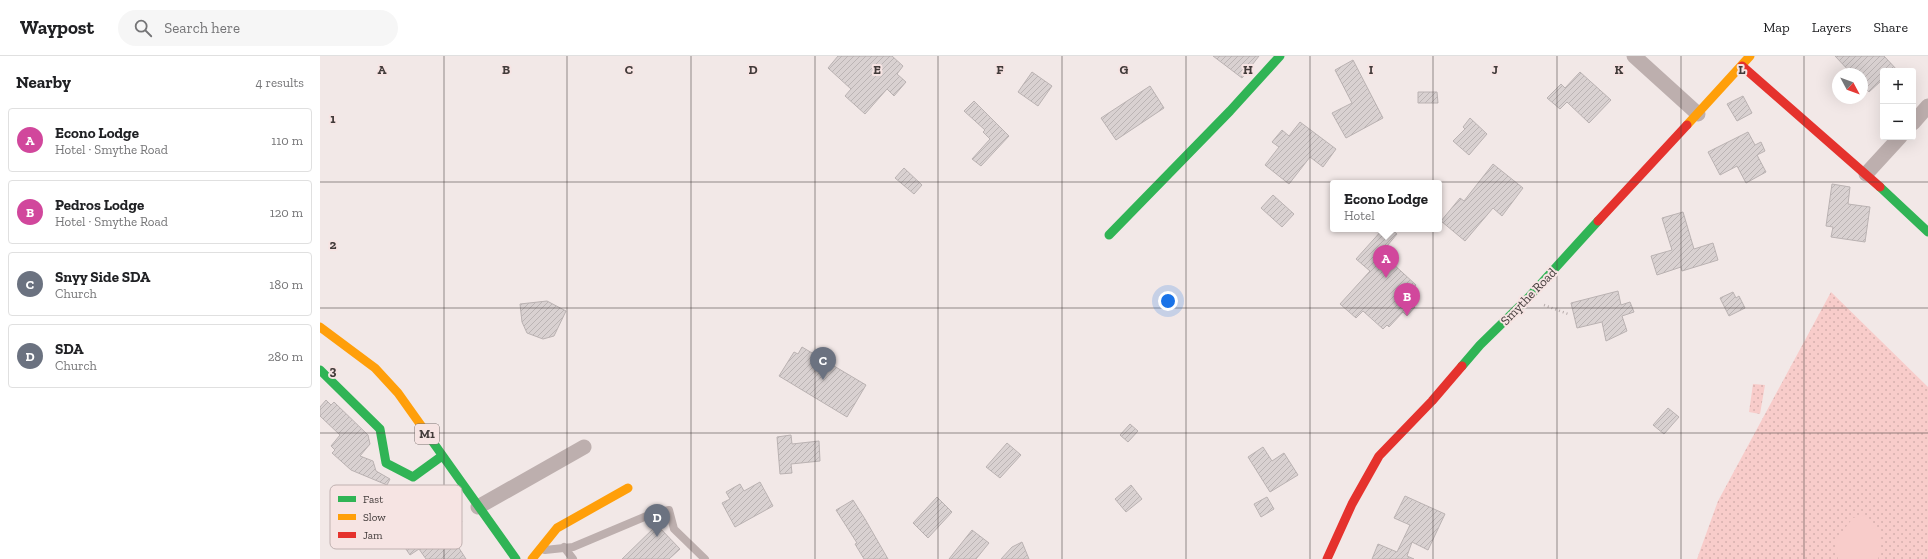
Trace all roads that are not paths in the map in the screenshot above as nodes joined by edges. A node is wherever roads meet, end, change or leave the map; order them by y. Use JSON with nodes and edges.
{"nodes":[{"id":1,"x":1280,"y":56,"type":"edge"},
{"id":2,"x":1634,"y":56,"type":"edge"},
{"id":3,"x":1750,"y":56,"type":"edge"},
{"id":4,"x":1742,"y":66,"type":"junction"},
{"id":5,"x":1928,"y":106,"type":"edge"},
{"id":6,"x":1698,"y":114,"type":"junction"},
{"id":7,"x":1916,"y":120,"type":"edge"},
{"id":8,"x":1897,"y":140,"type":"edge"},
{"id":9,"x":1866,"y":174,"type":"junction"},
{"id":10,"x":1928,"y":232,"type":"edge"},
{"id":11,"x":1109,"y":235,"type":"dead end"},
{"id":12,"x":320,"y":326,"type":"edge"},
{"id":13,"x":320,"y":370,"type":"edge"},
{"id":14,"x":584,"y":447,"type":"dead end"},
{"id":15,"x":442,"y":456,"type":"junction"},
{"id":16,"x":628,"y":488,"type":"dead end"},
{"id":17,"x":478,"y":507,"type":"junction"},
{"id":18,"x":564,"y":547,"type":"junction"},
{"id":19,"x":538,"y":551,"type":"junction"},
{"id":20,"x":516,"y":559,"type":"edge"},
{"id":21,"x":532,"y":559,"type":"edge"},
{"id":22,"x":573,"y":559,"type":"edge"},
{"id":23,"x":705,"y":559,"type":"edge"},
{"id":24,"x":1327,"y":559,"type":"edge"}],
"edges":[{"from":1,"to":11,"type":"main road"},
{"from":2,"to":6,"type":"street"},
{"from":3,"to":4,"type":"main road","name":"Smythe Road"},
{"from":4,"to":6,"type":"main road","name":"Smythe Road"},
{"from":4,"to":9,"type":"main road"},
{"from":5,"to":7,"type":"street"},
{"from":6,"to":24,"type":"main road","name":"Smythe Road"},
{"from":8,"to":9,"type":"street"},
{"from":9,"to":10,"type":"main road"},
{"from":12,"to":15,"type":"main road","number":"M1"},
{"from":13,"to":15,"type":"main road"},
{"from":14,"to":17,"type":"street"},
{"from":15,"to":17,"type":"main road","number":"M1"},
{"from":16,"to":19,"type":"main road"},
{"from":17,"to":20,"type":"main road","number":"M1"},
{"from":18,"to":19,"type":"lane"},
{"from":18,"to":22,"type":"lane"},
{"from":18,"to":23,"type":"lane"},
{"from":19,"to":21,"type":"main road"}]}
